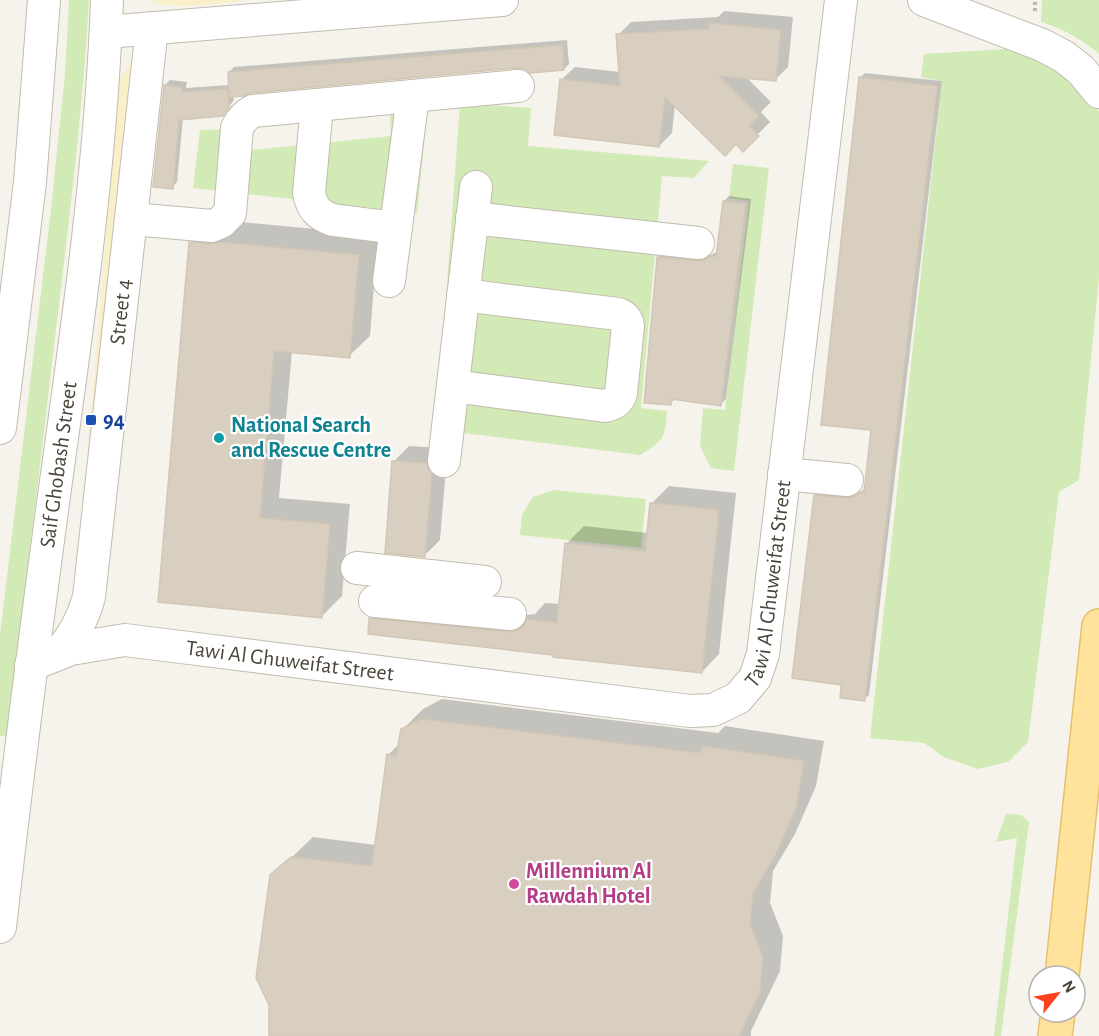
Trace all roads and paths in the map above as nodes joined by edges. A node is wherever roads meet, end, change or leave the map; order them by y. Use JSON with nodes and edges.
{"nodes":[{"id":1,"x":44,"y":0,"type":"edge"},
{"id":2,"x":107,"y":0,"type":"edge"},
{"id":3,"x":502,"y":0,"type":"edge"},
{"id":4,"x":841,"y":0,"type":"edge"},
{"id":5,"x":924,"y":0,"type":"edge"},
{"id":6,"x":152,"y":28,"type":"junction"},
{"id":7,"x":106,"y":32,"type":"junction"},
{"id":8,"x":518,"y":86,"type":"dead end"},
{"id":9,"x":1099,"y":92,"type":"edge"},
{"id":10,"x":413,"y":96,"type":"junction"},
{"id":11,"x":316,"y":105,"type":"junction"},
{"id":12,"x":476,"y":187,"type":"dead end"},
{"id":13,"x":472,"y":218,"type":"junction"},
{"id":14,"x":132,"y":219,"type":"junction"},
{"id":15,"x":396,"y":228,"type":"junction"},
{"id":16,"x":698,"y":243,"type":"dead end"},
{"id":17,"x":389,"y":281,"type":"dead end"},
{"id":18,"x":463,"y":295,"type":"junction"},
{"id":19,"x":453,"y":386,"type":"junction"},
{"id":20,"x":0,"y":428,"type":"edge"},
{"id":21,"x":444,"y":461,"type":"dead end"},
{"id":22,"x":784,"y":474,"type":"junction"},
{"id":23,"x":847,"y":480,"type":"dead end"},
{"id":24,"x":357,"y":568,"type":"dead end"},
{"id":25,"x":485,"y":582,"type":"dead end"},
{"id":26,"x":89,"y":597,"type":"junction"},
{"id":27,"x":375,"y":601,"type":"dead end"},
{"id":28,"x":510,"y":614,"type":"dead end"},
{"id":29,"x":1099,"y":626,"type":"edge"},
{"id":30,"x":125,"y":640,"type":"junction"},
{"id":31,"x":45,"y":659,"type":"junction"},
{"id":32,"x":2,"y":890,"type":"edge"},
{"id":33,"x":0,"y":927,"type":"edge"},
{"id":34,"x":1063,"y":964,"type":"edge"}],
"edges":[{"from":1,"to":20,"type":"street"},
{"from":2,"to":7,"type":"street","name":"Saif Ghobash Street"},
{"from":3,"to":6,"type":"street"},
{"from":4,"to":22,"type":"street","name":"Tawi Al Ghuweifat Street"},
{"from":5,"to":9,"type":"street"},
{"from":6,"to":7,"type":"street"},
{"from":6,"to":14,"type":"street","name":"Street 4"},
{"from":7,"to":31,"type":"street","name":"Saif Ghobash Street"},
{"from":8,"to":10,"type":"street"},
{"from":10,"to":11,"type":"street"},
{"from":10,"to":15,"type":"street"},
{"from":11,"to":14,"type":"street"},
{"from":11,"to":15,"type":"street"},
{"from":12,"to":13,"type":"street"},
{"from":13,"to":16,"type":"street"},
{"from":13,"to":18,"type":"street"},
{"from":14,"to":26,"type":"street","name":"Street 4"},
{"from":15,"to":17,"type":"street"},
{"from":18,"to":19,"type":"street"},
{"from":18,"to":19,"type":"street"},
{"from":19,"to":21,"type":"street"},
{"from":22,"to":23,"type":"street"},
{"from":22,"to":30,"type":"street","name":"Tawi Al Ghuweifat Street"},
{"from":24,"to":25,"type":"street"},
{"from":26,"to":30,"type":"street"},
{"from":26,"to":31,"type":"street","name":"Street 4"},
{"from":27,"to":28,"type":"street"},
{"from":29,"to":34,"type":"main road"},
{"from":30,"to":31,"type":"street","name":"Tawi Al Ghuweifat Street"},
{"from":31,"to":32,"type":"street","name":"Saif Ghobash Street"},
{"from":32,"to":33,"type":"street","name":"Saif Ghobash Street"}]}
